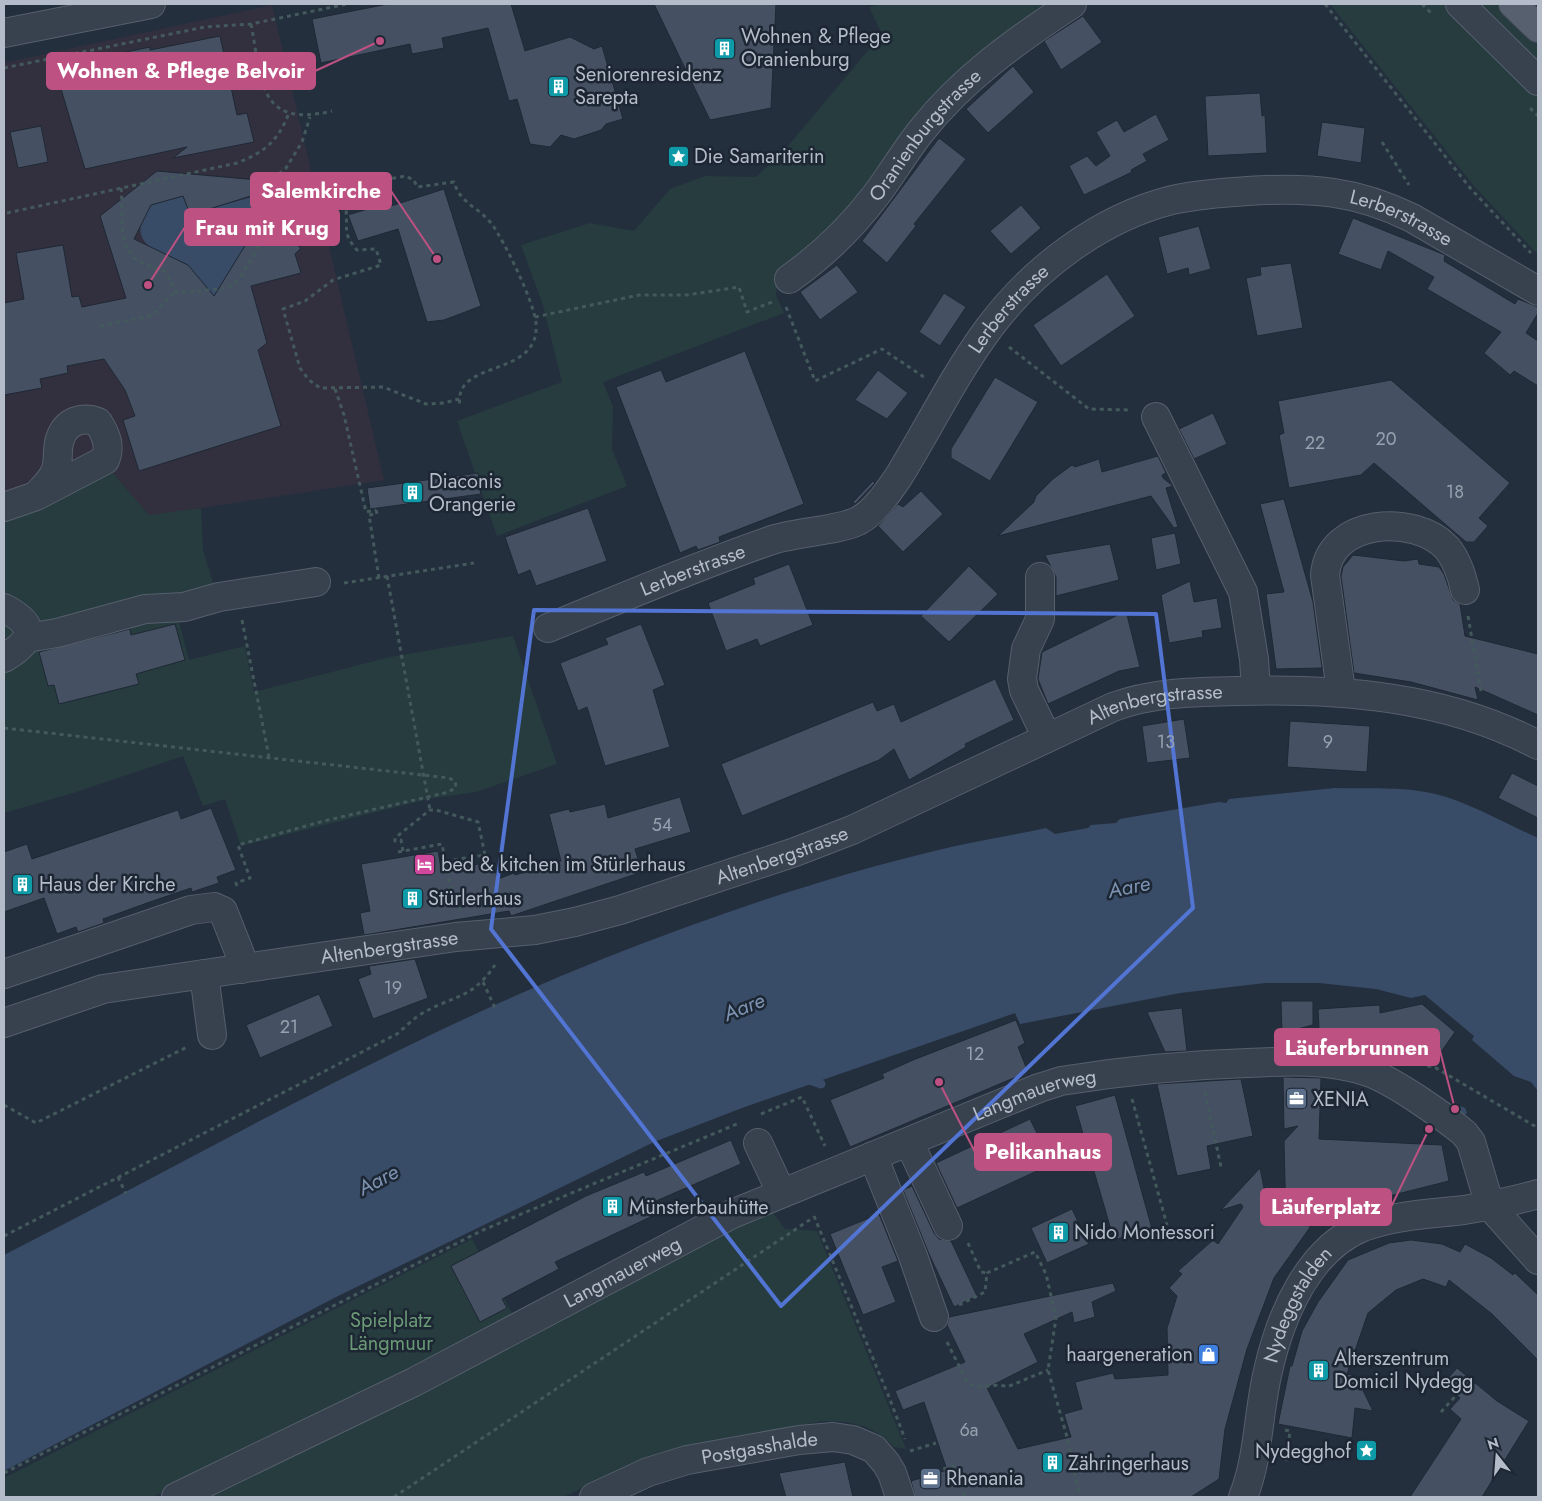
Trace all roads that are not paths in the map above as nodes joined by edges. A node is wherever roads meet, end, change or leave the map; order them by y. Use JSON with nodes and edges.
{"nodes":[{"id":1,"x":151,"y":4,"type":"edge"},
{"id":2,"x":1072,"y":4,"type":"edge"},
{"id":3,"x":1460,"y":4,"type":"edge"},
{"id":4,"x":1513,"y":4,"type":"edge"},
{"id":5,"x":1538,"y":28,"type":"edge"},
{"id":6,"x":4,"y":33,"type":"edge"},
{"id":7,"x":1538,"y":81,"type":"edge"},
{"id":8,"x":1538,"y":291,"type":"edge"},
{"id":9,"x":784,"y":294,"type":"road end"},
{"id":10,"x":1156,"y":417,"type":"road end"},
{"id":11,"x":36,"y":496,"type":"dead end"},
{"id":12,"x":4,"y":507,"type":"edge"},
{"id":13,"x":1040,"y":577,"type":"dead end"},
{"id":14,"x":316,"y":582,"type":"road end"},
{"id":15,"x":1465,"y":590,"type":"road end"},
{"id":16,"x":4,"y":608,"type":"edge"},
{"id":17,"x":548,"y":628,"type":"dead end"},
{"id":18,"x":27,"y":638,"type":"junction"},
{"id":19,"x":4,"y":658,"type":"edge"},
{"id":20,"x":1256,"y":690,"type":"junction"},
{"id":21,"x":1341,"y":691,"type":"junction"},
{"id":22,"x":1047,"y":738,"type":"junction"},
{"id":23,"x":1538,"y":745,"type":"edge"},
{"id":24,"x":242,"y":968,"type":"junction"},
{"id":25,"x":4,"y":974,"type":"edge"},
{"id":26,"x":204,"y":974,"type":"junction"},
{"id":27,"x":4,"y":1023,"type":"edge"},
{"id":28,"x":212,"y":1034,"type":"road end"},
{"id":29,"x":909,"y":1142,"type":"junction"},
{"id":30,"x":758,"y":1143,"type":"dead end"},
{"id":31,"x":873,"y":1156,"type":"junction"},
{"id":32,"x":781,"y":1192,"type":"junction"},
{"id":33,"x":1538,"y":1194,"type":"edge"},
{"id":34,"x":1490,"y":1206,"type":"junction"},
{"id":35,"x":948,"y":1226,"type":"road end"},
{"id":36,"x":1538,"y":1260,"type":"edge"},
{"id":37,"x":934,"y":1317,"type":"road end"},
{"id":38,"x":176,"y":1497,"type":"edge"},
{"id":39,"x":594,"y":1497,"type":"edge"},
{"id":40,"x":900,"y":1497,"type":"edge"},
{"id":41,"x":1243,"y":1497,"type":"edge"}],
"edges":[{"from":1,"to":6,"type":"street"},
{"from":2,"to":9,"type":"street","name":"Oranienburgstrasse"},
{"from":3,"to":7,"type":"street"},
{"from":4,"to":5,"type":"main road"},
{"from":8,"to":17,"type":"street","name":"Lerberstrasse"},
{"from":10,"to":20,"type":"street"},
{"from":11,"to":12,"type":"street"},
{"from":13,"to":22,"type":"street"},
{"from":14,"to":18,"type":"street"},
{"from":15,"to":21,"type":"street"},
{"from":16,"to":18,"type":"street"},
{"from":18,"to":19,"type":"street"},
{"from":20,"to":21,"type":"street","name":"Altenbergstrasse"},
{"from":20,"to":22,"type":"street","name":"Altenbergstrasse"},
{"from":21,"to":23,"type":"street","name":"Altenbergstrasse"},
{"from":22,"to":24,"type":"street","name":"Altenbergstrasse"},
{"from":24,"to":25,"type":"street"},
{"from":24,"to":26,"type":"street","name":"Altenbergstrasse"},
{"from":26,"to":27,"type":"street","name":"Altenbergstrasse"},
{"from":26,"to":28,"type":"street"},
{"from":29,"to":31,"type":"street","name":"Langmauerweg"},
{"from":29,"to":34,"type":"street","name":"Langmauerweg"},
{"from":29,"to":35,"type":"street"},
{"from":30,"to":32,"type":"street"},
{"from":31,"to":32,"type":"street","name":"Langmauerweg"},
{"from":31,"to":37,"type":"street"},
{"from":32,"to":38,"type":"street","name":"Langmauerweg"},
{"from":33,"to":34,"type":"street","name":"Nydeggstalden"},
{"from":34,"to":36,"type":"street"},
{"from":34,"to":41,"type":"street","name":"Nydeggstalden"},
{"from":39,"to":40,"type":"street","name":"Postgasshalde"}]}
